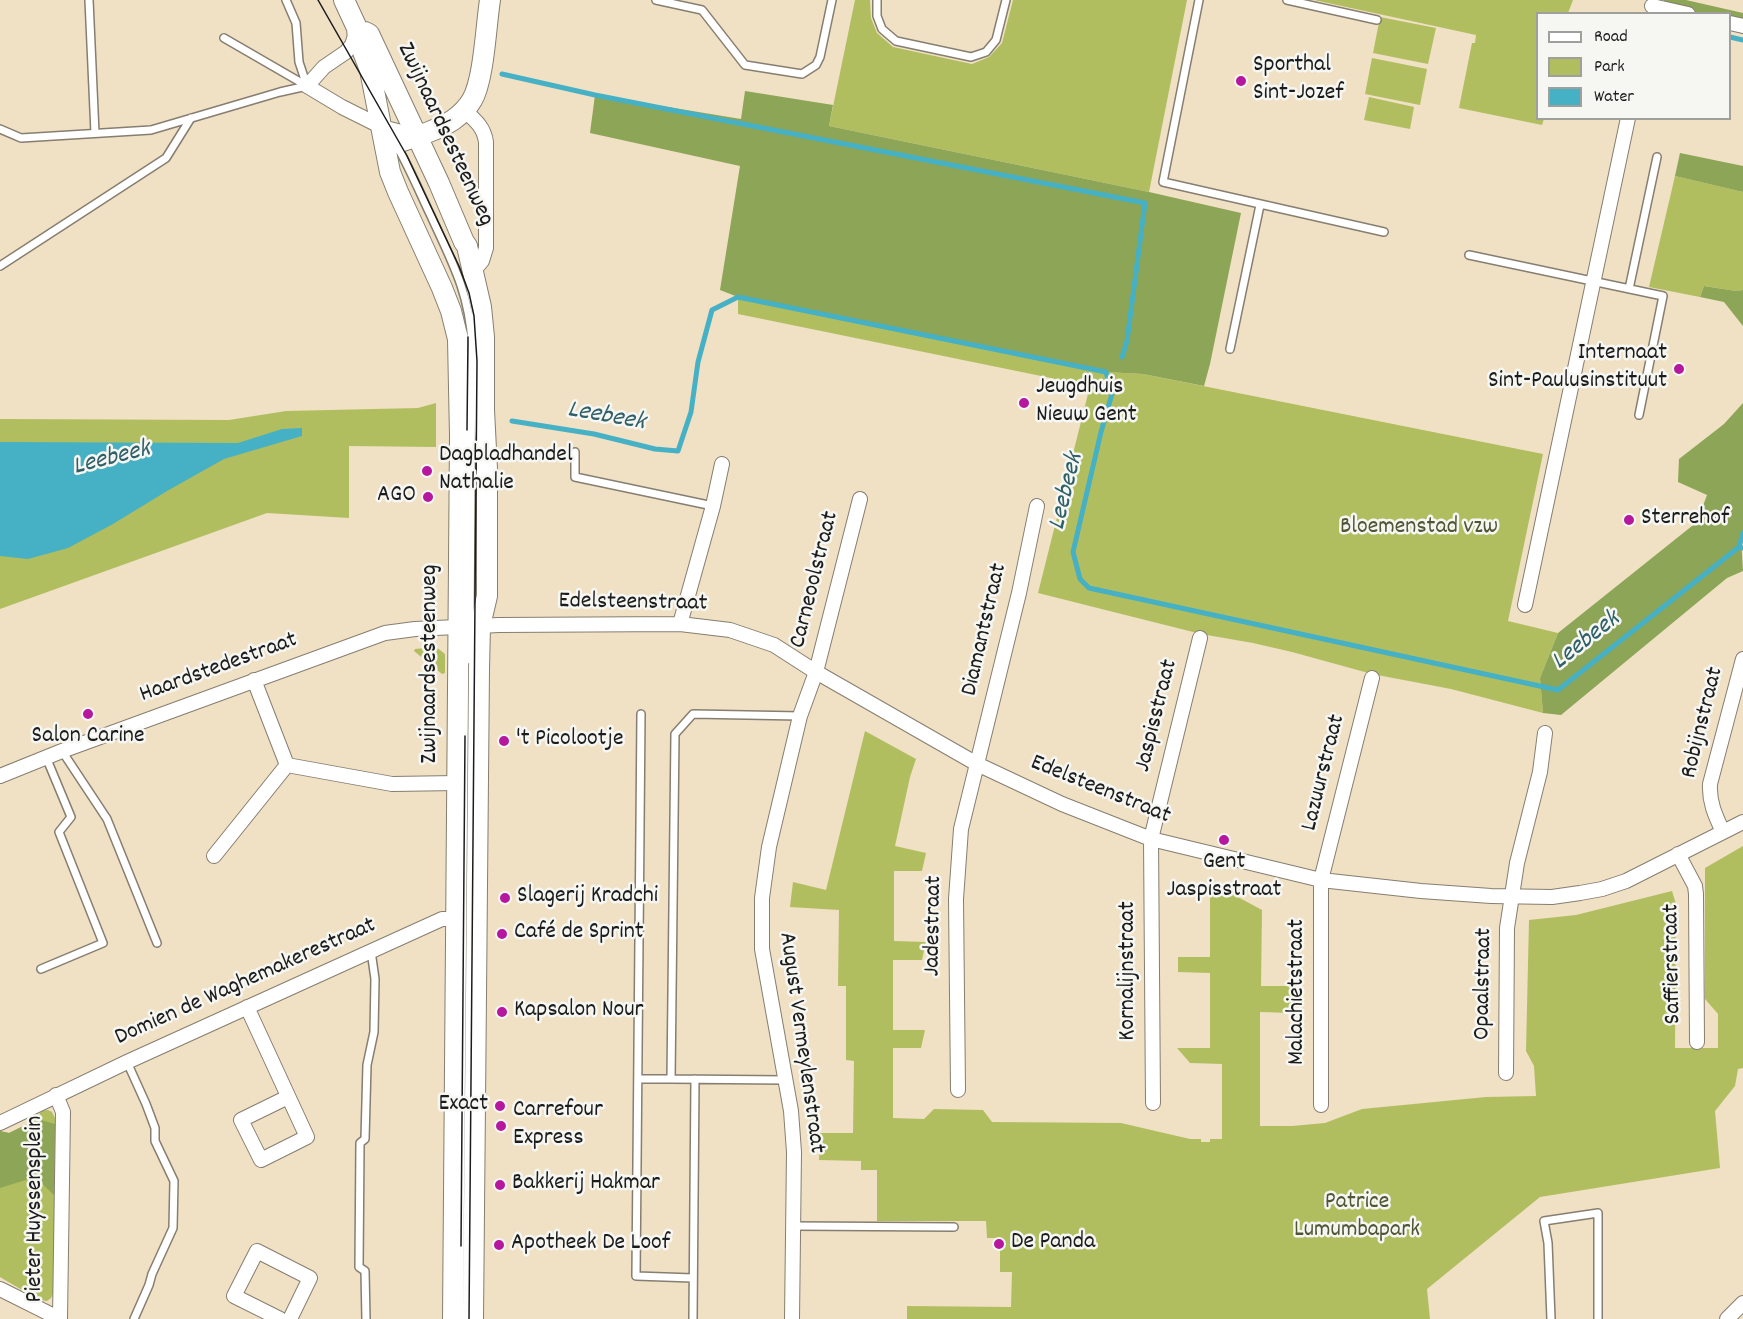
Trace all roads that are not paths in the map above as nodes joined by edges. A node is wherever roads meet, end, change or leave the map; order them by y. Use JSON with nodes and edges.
{"nodes":[{"id":1,"x":89,"y":0,"type":"edge"},
{"id":2,"x":286,"y":0,"type":"edge"},
{"id":3,"x":344,"y":0,"type":"edge"},
{"id":4,"x":490,"y":0,"type":"edge"},
{"id":5,"x":656,"y":0,"type":"edge"},
{"id":6,"x":832,"y":0,"type":"edge"},
{"id":7,"x":877,"y":0,"type":"edge"},
{"id":8,"x":1006,"y":0,"type":"edge"},
{"id":9,"x":1199,"y":0,"type":"edge"},
{"id":10,"x":1287,"y":0,"type":"edge"},
{"id":11,"x":1652,"y":6,"type":"edge"},
{"id":12,"x":1679,"y":12,"type":"edge"},
{"id":13,"x":1377,"y":20,"type":"dead end"},
{"id":14,"x":357,"y":28,"type":"junction"},
{"id":15,"x":224,"y":38,"type":"dead end"},
{"id":16,"x":307,"y":86,"type":"junction"},
{"id":17,"x":464,"y":110,"type":"junction"},
{"id":18,"x":191,"y":118,"type":"junction"},
{"id":19,"x":1628,"y":120,"type":"edge"},
{"id":20,"x":382,"y":127,"type":"junction"},
{"id":21,"x":0,"y":129,"type":"edge"},
{"id":22,"x":95,"y":134,"type":"junction"},
{"id":23,"x":417,"y":136,"type":"junction"},
{"id":24,"x":390,"y":145,"type":"junction"},
{"id":25,"x":1657,"y":157,"type":"dead end"},
{"id":26,"x":1260,"y":205,"type":"junction"},
{"id":27,"x":1384,"y":232,"type":"dead end"},
{"id":28,"x":1469,"y":255,"type":"dead end"},
{"id":29,"x":0,"y":266,"type":"edge"},
{"id":30,"x":474,"y":270,"type":"junction"},
{"id":31,"x":1592,"y":282,"type":"junction"},
{"id":32,"x":1629,"y":289,"type":"junction"},
{"id":33,"x":1230,"y":349,"type":"dead end"},
{"id":34,"x":1639,"y":415,"type":"dead end"},
{"id":35,"x":575,"y":452,"type":"dead end"},
{"id":36,"x":722,"y":464,"type":"dead end"},
{"id":37,"x":860,"y":499,"type":"dead end"},
{"id":38,"x":713,"y":506,"type":"junction"},
{"id":39,"x":1037,"y":506,"type":"dead end"},
{"id":40,"x":1525,"y":605,"type":"dead end"},
{"id":41,"x":680,"y":624,"type":"junction"},
{"id":42,"x":470,"y":626,"type":"junction"},
{"id":43,"x":1200,"y":638,"type":"dead end"},
{"id":44,"x":1743,"y":659,"type":"edge"},
{"id":45,"x":467,"y":670,"type":"dead end"},
{"id":46,"x":816,"y":672,"type":"junction"},
{"id":47,"x":1371,"y":678,"type":"dead end"},
{"id":48,"x":254,"y":680,"type":"junction"},
{"id":49,"x":641,"y":714,"type":"dead end"},
{"id":50,"x":800,"y":716,"type":"junction"},
{"id":51,"x":1545,"y":733,"type":"dead end"},
{"id":52,"x":62,"y":751,"type":"junction"},
{"id":53,"x":46,"y":757,"type":"junction"},
{"id":54,"x":976,"y":764,"type":"junction"},
{"id":55,"x":287,"y":765,"type":"junction"},
{"id":56,"x":0,"y":776,"type":"edge"},
{"id":57,"x":457,"y":783,"type":"junction"},
{"id":58,"x":1743,"y":822,"type":"edge"},
{"id":59,"x":1723,"y":832,"type":"junction"},
{"id":60,"x":1151,"y":839,"type":"junction"},
{"id":61,"x":1678,"y":854,"type":"junction"},
{"id":62,"x":214,"y":856,"type":"dead end"},
{"id":63,"x":1322,"y":880,"type":"junction"},
{"id":64,"x":1511,"y":896,"type":"junction"},
{"id":65,"x":456,"y":919,"type":"junction"},
{"id":66,"x":157,"y":943,"type":"dead end"},
{"id":67,"x":371,"y":951,"type":"junction"},
{"id":68,"x":41,"y":969,"type":"dead end"},
{"id":69,"x":247,"y":1007,"type":"junction"},
{"id":70,"x":1697,"y":1042,"type":"dead end"},
{"id":71,"x":127,"y":1062,"type":"junction"},
{"id":72,"x":1506,"y":1073,"type":"dead end"},
{"id":73,"x":670,"y":1079,"type":"junction"},
{"id":74,"x":694,"y":1079,"type":"junction"},
{"id":75,"x":639,"y":1080,"type":"junction"},
{"id":76,"x":785,"y":1080,"type":"junction"},
{"id":77,"x":958,"y":1090,"type":"dead end"},
{"id":78,"x":56,"y":1095,"type":"junction"},
{"id":79,"x":288,"y":1097,"type":"junction"},
{"id":80,"x":1153,"y":1103,"type":"dead end"},
{"id":81,"x":1321,"y":1105,"type":"dead end"},
{"id":82,"x":0,"y":1123,"type":"edge"},
{"id":83,"x":793,"y":1226,"type":"junction"},
{"id":84,"x":954,"y":1227,"type":"dead end"},
{"id":85,"x":693,"y":1278,"type":"junction"},
{"id":86,"x":0,"y":1289,"type":"edge"},
{"id":87,"x":1743,"y":1303,"type":"edge"},
{"id":88,"x":33,"y":1313,"type":"edge"},
{"id":89,"x":60,"y":1319,"type":"edge"},
{"id":90,"x":134,"y":1319,"type":"edge"},
{"id":91,"x":280,"y":1319,"type":"edge"},
{"id":92,"x":290,"y":1319,"type":"edge"},
{"id":93,"x":366,"y":1319,"type":"edge"},
{"id":94,"x":453,"y":1319,"type":"edge"},
{"id":95,"x":467,"y":1319,"type":"edge"},
{"id":96,"x":473,"y":1319,"type":"edge"},
{"id":97,"x":693,"y":1319,"type":"edge"},
{"id":98,"x":792,"y":1319,"type":"edge"},
{"id":99,"x":1551,"y":1319,"type":"edge"},
{"id":100,"x":1598,"y":1319,"type":"edge"},
{"id":101,"x":1727,"y":1319,"type":"edge"}],
"edges":[{"from":1,"to":22,"type":"lane"},
{"from":2,"to":16,"type":"lane"},
{"from":3,"to":14,"type":"street","name":"Zwijnaardsesteenweg"},
{"from":4,"to":17,"type":"street"},
{"from":5,"to":6,"type":"lane"},
{"from":7,"to":8,"type":"lane"},
{"from":9,"to":26,"type":"lane"},
{"from":10,"to":13,"type":"lane"},
{"from":11,"to":12,"type":"street"},
{"from":14,"to":16,"type":"street"},
{"from":14,"to":20,"type":"street","name":"Zwijnaardsesteenweg"},
{"from":14,"to":23,"type":"street","name":"Zwijnaardsesteenweg"},
{"from":15,"to":16,"type":"lane"},
{"from":16,"to":18,"type":"lane"},
{"from":16,"to":20,"type":"street"},
{"from":17,"to":23,"type":"street"},
{"from":17,"to":30,"type":"street","name":"Zwijnaardsesteenweg"},
{"from":18,"to":22,"type":"lane"},
{"from":18,"to":29,"type":"lane"},
{"from":19,"to":31,"type":"street"},
{"from":20,"to":23,"type":"street"},
{"from":20,"to":24,"type":"street","name":"Zwijnaardsesteenweg"},
{"from":21,"to":22,"type":"lane"},
{"from":23,"to":24,"type":"street"},
{"from":23,"to":30,"type":"street","name":"Zwijnaardsesteenweg"},
{"from":24,"to":42,"type":"street","name":"Zwijnaardsesteenweg"},
{"from":25,"to":32,"type":"lane"},
{"from":26,"to":27,"type":"lane"},
{"from":26,"to":33,"type":"lane"},
{"from":28,"to":31,"type":"lane"},
{"from":30,"to":42,"type":"street","name":"Zwijnaardsesteenweg"},
{"from":31,"to":32,"type":"lane"},
{"from":31,"to":40,"type":"street"},
{"from":32,"to":34,"type":"lane"},
{"from":35,"to":38,"type":"lane"},
{"from":36,"to":38,"type":"street"},
{"from":37,"to":46,"type":"street","name":"Carneoolstraat"},
{"from":38,"to":41,"type":"street"},
{"from":39,"to":54,"type":"street","name":"Diamantstraat"},
{"from":41,"to":42,"type":"street","name":"Edelsteenstraat"},
{"from":41,"to":46,"type":"street","name":"Edelsteenstraat"},
{"from":42,"to":45,"type":"lane"},
{"from":42,"to":48,"type":"street","name":"Haardstedestraat"},
{"from":42,"to":57,"type":"street","name":"Zwijnaardsesteenweg"},
{"from":42,"to":95,"type":"lane"},
{"from":42,"to":96,"type":"street","name":"Zwijnaardsesteenweg"},
{"from":43,"to":60,"type":"street","name":"Jaspisstraat"},
{"from":44,"to":59,"type":"street","name":"Robijnstraat"},
{"from":46,"to":50,"type":"street","name":"August Vermeylenstraat"},
{"from":46,"to":54,"type":"street","name":"Edelsteenstraat"},
{"from":47,"to":63,"type":"street","name":"Lazuurstraat"},
{"from":48,"to":52,"type":"street","name":"Haardstedestraat"},
{"from":48,"to":55,"type":"street"},
{"from":49,"to":75,"type":"lane"},
{"from":50,"to":73,"type":"lane"},
{"from":50,"to":76,"type":"street","name":"August Vermeylenstraat"},
{"from":51,"to":64,"type":"street","name":"Opaalstraat"},
{"from":52,"to":53,"type":"street","name":"Haardstedestraat"},
{"from":52,"to":66,"type":"lane"},
{"from":53,"to":56,"type":"street","name":"Haardstedestraat"},
{"from":53,"to":68,"type":"lane"},
{"from":54,"to":60,"type":"street","name":"Edelsteenstraat"},
{"from":54,"to":77,"type":"street","name":"Jadestraat"},
{"from":55,"to":57,"type":"street"},
{"from":55,"to":62,"type":"street"},
{"from":57,"to":65,"type":"street","name":"Zwijnaardsesteenweg"},
{"from":58,"to":59,"type":"street","name":"Edelsteenstraat"},
{"from":59,"to":61,"type":"street","name":"Edelsteenstraat"},
{"from":60,"to":63,"type":"street","name":"Edelsteenstraat"},
{"from":60,"to":80,"type":"street","name":"Kornalijnstraat"},
{"from":61,"to":64,"type":"street","name":"Edelsteenstraat"},
{"from":61,"to":70,"type":"street","name":"Saffierstraat"},
{"from":63,"to":64,"type":"street","name":"Edelsteenstraat"},
{"from":63,"to":81,"type":"street","name":"Malachietstraat"},
{"from":64,"to":72,"type":"street","name":"Opaalstraat"},
{"from":65,"to":67,"type":"street","name":"Domien de Waghemakerestraat"},
{"from":65,"to":94,"type":"street","name":"Zwijnaardsesteenweg"},
{"from":67,"to":69,"type":"street","name":"Domien de Waghemakerestraat"},
{"from":67,"to":93,"type":"lane"},
{"from":69,"to":71,"type":"street","name":"Domien de Waghemakerestraat"},
{"from":69,"to":79,"type":"street"},
{"from":71,"to":78,"type":"street","name":"Domien de Waghemakerestraat"},
{"from":71,"to":90,"type":"lane"},
{"from":73,"to":74,"type":"lane"},
{"from":73,"to":75,"type":"lane"},
{"from":74,"to":76,"type":"lane"},
{"from":74,"to":85,"type":"lane"},
{"from":75,"to":85,"type":"lane"},
{"from":76,"to":83,"type":"street","name":"August Vermeylenstraat"},
{"from":78,"to":82,"type":"street","name":"Pieter Huyssensplein"},
{"from":78,"to":89,"type":"street","name":"Pieter Huyssensplein"},
{"from":79,"to":79,"type":"street"},
{"from":83,"to":84,"type":"lane"},
{"from":83,"to":98,"type":"street","name":"August Vermeylenstraat"},
{"from":85,"to":97,"type":"lane"},
{"from":86,"to":88,"type":"street","name":"Pieter Huyssensplein"},
{"from":87,"to":101,"type":"street"},
{"from":88,"to":89,"type":"street","name":"Pieter Huyssensplein"},
{"from":91,"to":92,"type":"street"},
{"from":99,"to":100,"type":"lane"}]}
